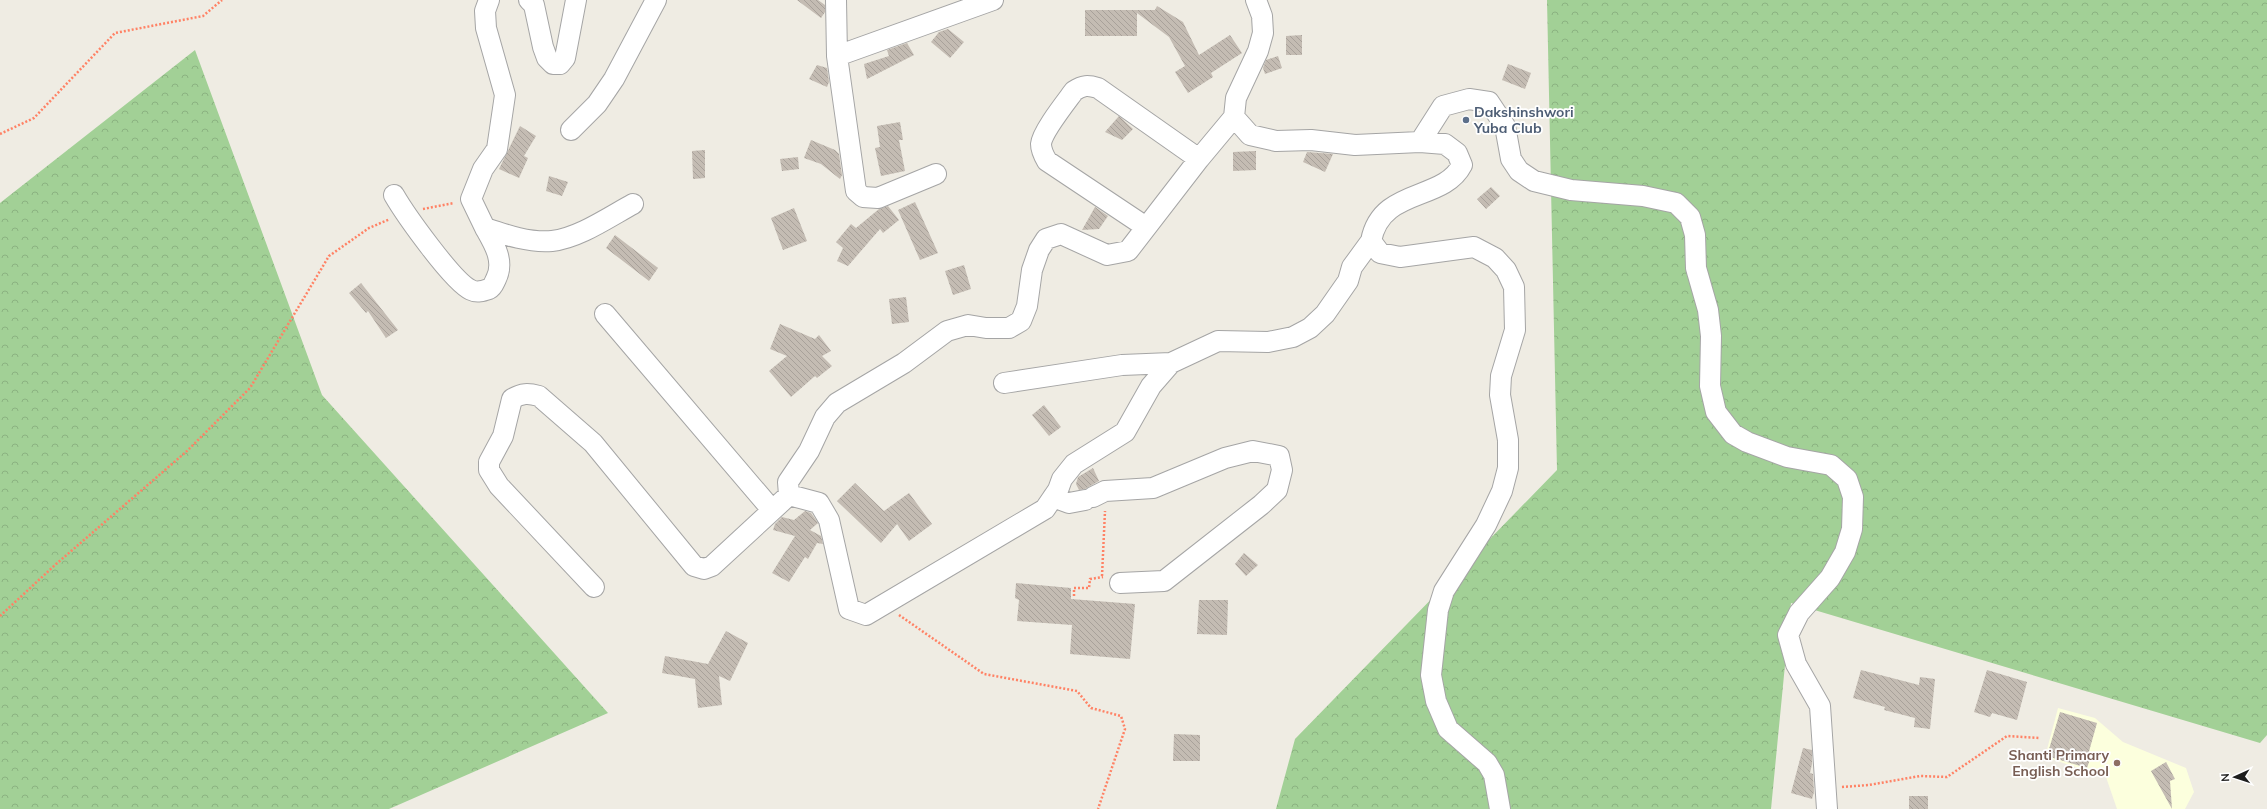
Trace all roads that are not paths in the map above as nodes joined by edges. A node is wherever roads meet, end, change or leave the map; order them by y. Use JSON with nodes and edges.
{"nodes":[{"id":1,"x":489,"y":0,"type":"edge"},
{"id":2,"x":529,"y":0,"type":"edge"},
{"id":3,"x":576,"y":0,"type":"edge"},
{"id":4,"x":656,"y":0,"type":"edge"},
{"id":5,"x":836,"y":0,"type":"edge"},
{"id":6,"x":994,"y":0,"type":"edge"},
{"id":7,"x":1256,"y":0,"type":"edge"},
{"id":8,"x":950,"y":8,"type":"edge"},
{"id":9,"x":837,"y":56,"type":"junction"},
{"id":10,"x":1234,"y":117,"type":"junction"},
{"id":11,"x":570,"y":130,"type":"dead end"},
{"id":12,"x":1420,"y":142,"type":"junction"},
{"id":13,"x":1199,"y":159,"type":"junction"},
{"id":14,"x":936,"y":174,"type":"dead end"},
{"id":15,"x":394,"y":195,"type":"dead end"},
{"id":16,"x":633,"y":204,"type":"dead end"},
{"id":17,"x":1146,"y":227,"type":"junction"},
{"id":18,"x":485,"y":228,"type":"junction"},
{"id":19,"x":1371,"y":241,"type":"junction"},
{"id":20,"x":605,"y":314,"type":"dead end"},
{"id":21,"x":1171,"y":363,"type":"junction"},
{"id":22,"x":1004,"y":383,"type":"dead end"},
{"id":23,"x":789,"y":495,"type":"junction"},
{"id":24,"x":1053,"y":497,"type":"junction"},
{"id":25,"x":772,"y":510,"type":"junction"},
{"id":26,"x":1120,"y":583,"type":"dead end"},
{"id":27,"x":594,"y":587,"type":"dead end"},
{"id":28,"x":1500,"y":809,"type":"edge"},
{"id":29,"x":1827,"y":809,"type":"edge"}],
"edges":[{"from":1,"to":18,"type":"street"},
{"from":2,"to":3,"type":"street"},
{"from":4,"to":11,"type":"street"},
{"from":5,"to":9,"type":"street"},
{"from":6,"to":8,"type":"street"},
{"from":7,"to":10,"type":"street"},
{"from":8,"to":9,"type":"street"},
{"from":9,"to":14,"type":"street"},
{"from":10,"to":12,"type":"street"},
{"from":10,"to":13,"type":"street"},
{"from":12,"to":19,"type":"street"},
{"from":12,"to":29,"type":"street"},
{"from":13,"to":17,"type":"street"},
{"from":13,"to":17,"type":"street"},
{"from":15,"to":18,"type":"street"},
{"from":16,"to":18,"type":"street"},
{"from":17,"to":23,"type":"street"},
{"from":19,"to":21,"type":"street"},
{"from":19,"to":28,"type":"street"},
{"from":20,"to":25,"type":"street"},
{"from":21,"to":22,"type":"street"},
{"from":21,"to":24,"type":"street"},
{"from":23,"to":24,"type":"street"},
{"from":23,"to":25,"type":"street"},
{"from":24,"to":26,"type":"street"},
{"from":25,"to":27,"type":"street"}]}
